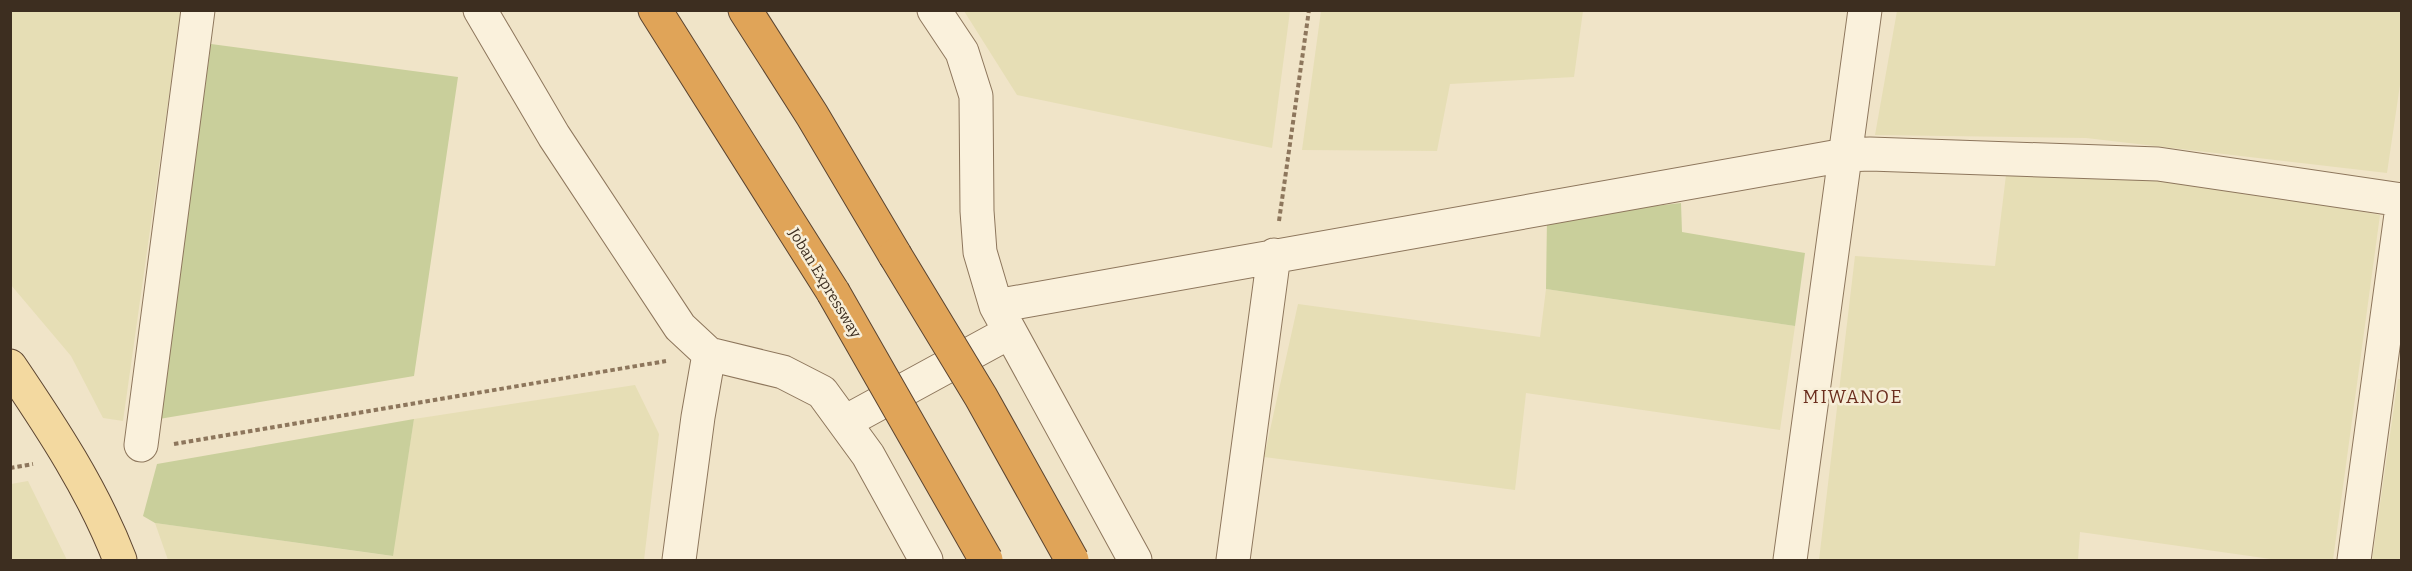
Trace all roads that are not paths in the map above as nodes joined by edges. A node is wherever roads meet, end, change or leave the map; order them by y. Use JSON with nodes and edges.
{"nodes":[{"id":1,"x":198,"y":10,"type":"edge"},
{"id":2,"x":480,"y":10,"type":"edge"},
{"id":3,"x":655,"y":10,"type":"edge"},
{"id":4,"x":746,"y":10,"type":"edge"},
{"id":5,"x":934,"y":10,"type":"edge"},
{"id":6,"x":1865,"y":10,"type":"edge"},
{"id":7,"x":1845,"y":155,"type":"junction"},
{"id":8,"x":2402,"y":200,"type":"edge"},
{"id":9,"x":2402,"y":207,"type":"edge"},
{"id":10,"x":1275,"y":255,"type":"junction"},
{"id":11,"x":1003,"y":319,"type":"junction"},
{"id":12,"x":709,"y":354,"type":"junction"},
{"id":13,"x":10,"y":366,"type":"edge"},
{"id":14,"x":845,"y":422,"type":"junction"},
{"id":15,"x":141,"y":445,"type":"road end"},
{"id":16,"x":120,"y":561,"type":"edge"},
{"id":17,"x":679,"y":561,"type":"edge"},
{"id":18,"x":926,"y":561,"type":"edge"},
{"id":19,"x":986,"y":561,"type":"edge"},
{"id":20,"x":1072,"y":561,"type":"edge"},
{"id":21,"x":1135,"y":561,"type":"edge"},
{"id":22,"x":1233,"y":561,"type":"edge"},
{"id":23,"x":1790,"y":561,"type":"edge"},
{"id":24,"x":2354,"y":561,"type":"edge"}],
"edges":[{"from":1,"to":15,"type":"street"},
{"from":2,"to":12,"type":"street"},
{"from":3,"to":19,"type":"highway","name":"Joban Expressway","bridge":true},
{"from":4,"to":20,"type":"highway","bridge":true},
{"from":5,"to":11,"type":"street"},
{"from":6,"to":7,"type":"street"},
{"from":7,"to":8,"type":"street"},
{"from":7,"to":10,"type":"street"},
{"from":7,"to":23,"type":"street"},
{"from":9,"to":24,"type":"street"},
{"from":10,"to":11,"type":"street"},
{"from":10,"to":22,"type":"street"},
{"from":11,"to":14,"type":"street"},
{"from":11,"to":21,"type":"street"},
{"from":12,"to":14,"type":"street"},
{"from":12,"to":17,"type":"street"},
{"from":13,"to":16,"type":"main road"},
{"from":14,"to":18,"type":"street"}]}
